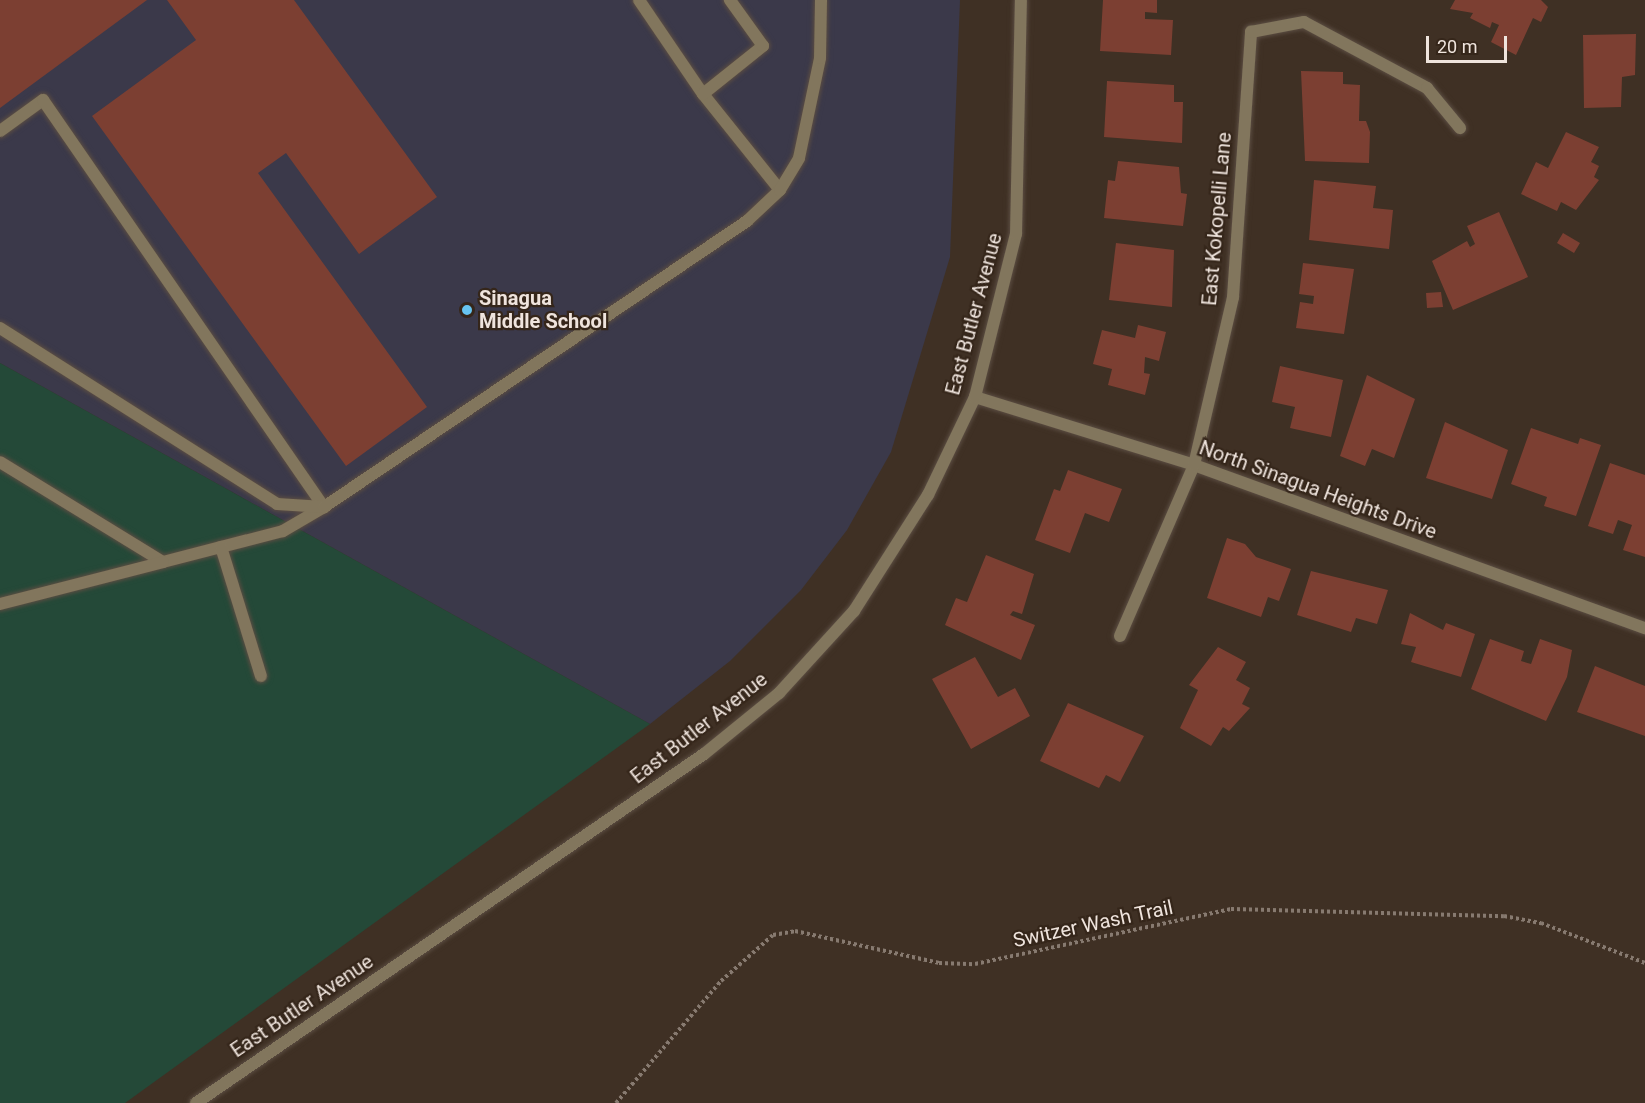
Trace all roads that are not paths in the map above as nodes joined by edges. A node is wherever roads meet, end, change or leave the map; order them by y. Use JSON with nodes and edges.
{"nodes":[{"id":1,"x":639,"y":0,"type":"edge"},
{"id":2,"x":730,"y":0,"type":"edge"},
{"id":3,"x":821,"y":0,"type":"edge"},
{"id":4,"x":1021,"y":0,"type":"edge"},
{"id":5,"x":703,"y":94,"type":"junction"},
{"id":6,"x":1460,"y":128,"type":"dead end"},
{"id":7,"x":0,"y":131,"type":"edge"},
{"id":8,"x":780,"y":190,"type":"junction"},
{"id":9,"x":0,"y":328,"type":"edge"},
{"id":10,"x":975,"y":397,"type":"junction"},
{"id":11,"x":0,"y":462,"type":"edge"},
{"id":12,"x":1194,"y":465,"type":"junction"},
{"id":13,"x":324,"y":507,"type":"junction"},
{"id":14,"x":221,"y":547,"type":"junction"},
{"id":15,"x":163,"y":562,"type":"junction"},
{"id":16,"x":0,"y":604,"type":"edge"},
{"id":17,"x":1645,"y":628,"type":"edge"},
{"id":18,"x":1120,"y":636,"type":"dead end"},
{"id":19,"x":261,"y":676,"type":"dead end"},
{"id":20,"x":196,"y":1103,"type":"edge"}],
"edges":[{"from":1,"to":5,"type":"street"},
{"from":2,"to":5,"type":"street"},
{"from":3,"to":8,"type":"street"},
{"from":4,"to":10,"type":"street","name":"East Butler Avenue"},
{"from":5,"to":8,"type":"street"},
{"from":6,"to":12,"type":"street","name":"East Kokopelli Lane"},
{"from":7,"to":13,"type":"street"},
{"from":8,"to":13,"type":"street"},
{"from":9,"to":13,"type":"street"},
{"from":10,"to":12,"type":"street","name":"North Sinagua Heights Drive"},
{"from":10,"to":20,"type":"street","name":"East Butler Avenue"},
{"from":11,"to":15,"type":"street"},
{"from":12,"to":17,"type":"street","name":"North Sinagua Heights Drive"},
{"from":12,"to":18,"type":"street","name":"East Kokopelli Lane"},
{"from":13,"to":14,"type":"street"},
{"from":14,"to":15,"type":"street"},
{"from":14,"to":19,"type":"street"},
{"from":15,"to":16,"type":"street"}]}
